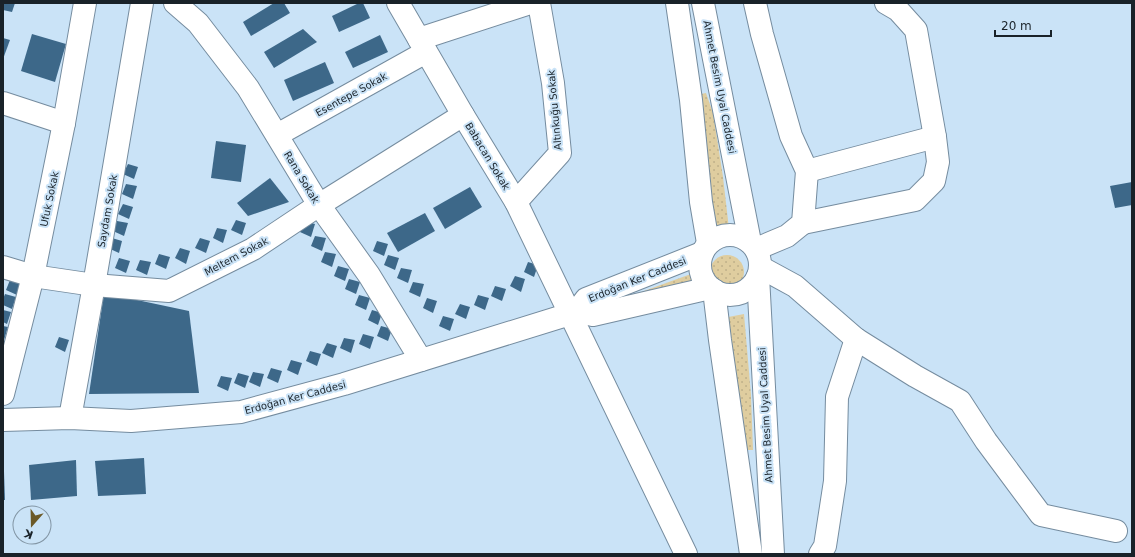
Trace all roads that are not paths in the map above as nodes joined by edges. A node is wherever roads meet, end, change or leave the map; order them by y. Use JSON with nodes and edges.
{"nodes":[{"id":1,"x":85,"y":3,"type":"edge"},
{"id":2,"x":142,"y":3,"type":"edge"},
{"id":3,"x":176,"y":3,"type":"edge"},
{"id":4,"x":398,"y":3,"type":"edge"},
{"id":5,"x":530,"y":3,"type":"edge"},
{"id":6,"x":539,"y":3,"type":"edge"},
{"id":7,"x":677,"y":3,"type":"edge"},
{"id":8,"x":703,"y":3,"type":"edge"},
{"id":9,"x":755,"y":3,"type":"edge"},
{"id":10,"x":886,"y":3,"type":"edge"},
{"id":11,"x":422,"y":45,"type":"junction"},
{"id":12,"x":3,"y":103,"type":"edge"},
{"id":13,"x":463,"y":115,"type":"junction"},
{"id":14,"x":64,"y":123,"type":"junction"},
{"id":15,"x":276,"y":135,"type":"junction"},
{"id":16,"x":935,"y":137,"type":"junction"},
{"id":17,"x":807,"y":171,"type":"junction"},
{"id":18,"x":516,"y":202,"type":"junction"},
{"id":19,"x":319,"y":205,"type":"junction"},
{"id":20,"x":803,"y":223,"type":"junction"},
{"id":21,"x":705,"y":248,"type":"junction"},
{"id":22,"x":756,"y":259,"type":"junction"},
{"id":23,"x":3,"y":267,"type":"edge"},
{"id":24,"x":33,"y":276,"type":"junction"},
{"id":25,"x":94,"y":285,"type":"junction"},
{"id":26,"x":712,"y":289,"type":"junction"},
{"id":27,"x":574,"y":312,"type":"junction"},
{"id":28,"x":856,"y":339,"type":"junction"},
{"id":29,"x":421,"y":360,"type":"junction"},
{"id":30,"x":3,"y":394,"type":"edge"},
{"id":31,"x":70,"y":418,"type":"junction"},
{"id":32,"x":3,"y":420,"type":"edge"},
{"id":33,"x":1116,"y":531,"type":"dead end"},
{"id":34,"x":686,"y":554,"type":"edge"},
{"id":35,"x":751,"y":554,"type":"edge"},
{"id":36,"x":773,"y":554,"type":"edge"},
{"id":37,"x":820,"y":554,"type":"edge"}],
"edges":[{"from":1,"to":14,"type":"street","name":"Ufuk Sokak"},
{"from":2,"to":25,"type":"street","name":"Saydam Sokak"},
{"from":3,"to":15,"type":"street","name":"Rana Sokak"},
{"from":4,"to":11,"type":"street","name":"Babacan Sokak"},
{"from":5,"to":11,"type":"street","name":"Esentepe Sokak"},
{"from":6,"to":18,"type":"street","name":"Altınkuğu Sokak"},
{"from":7,"to":21,"type":"street"},
{"from":8,"to":22,"type":"street","name":"Ahmet Besim Uyal Caddesi"},
{"from":9,"to":17,"type":"street"},
{"from":10,"to":16,"type":"street"},
{"from":11,"to":13,"type":"street","name":"Babacan Sokak"},
{"from":11,"to":15,"type":"street","name":"Esentepe Sokak"},
{"from":12,"to":14,"type":"street"},
{"from":13,"to":18,"type":"street","name":"Babacan Sokak"},
{"from":13,"to":19,"type":"street","name":"Meltem Sokak"},
{"from":14,"to":24,"type":"street","name":"Ufuk Sokak"},
{"from":15,"to":19,"type":"street","name":"Rana Sokak"},
{"from":16,"to":17,"type":"street"},
{"from":16,"to":20,"type":"street"},
{"from":17,"to":20,"type":"street"},
{"from":18,"to":27,"type":"street","name":"Babacan Sokak"},
{"from":19,"to":25,"type":"street","name":"Meltem Sokak"},
{"from":19,"to":29,"type":"street","name":"Rana Sokak"},
{"from":20,"to":22,"type":"street"},
{"from":21,"to":22,"type":"street"},
{"from":21,"to":26,"type":"street"},
{"from":21,"to":27,"type":"street","name":"Erdoğan Ker Caddesi"},
{"from":22,"to":26,"type":"street"},
{"from":22,"to":28,"type":"street"},
{"from":22,"to":36,"type":"street","name":"Ahmet Besim Uyal Caddesi"},
{"from":23,"to":24,"type":"street","name":"Meltem Sokak"},
{"from":24,"to":25,"type":"street","name":"Meltem Sokak"},
{"from":24,"to":30,"type":"street","name":"Ufuk Sokak"},
{"from":25,"to":31,"type":"street","name":"Saydam Sokak"},
{"from":26,"to":27,"type":"street","name":"Erdoğan Ker Caddesi"},
{"from":26,"to":35,"type":"street"},
{"from":27,"to":29,"type":"street","name":"Erdoğan Ker Caddesi"},
{"from":27,"to":34,"type":"street","name":"Babacan Sokak"},
{"from":28,"to":33,"type":"street"},
{"from":28,"to":37,"type":"street"},
{"from":29,"to":31,"type":"street","name":"Erdoğan Ker Caddesi"},
{"from":31,"to":32,"type":"street","name":"Erdoğan Ker Caddesi"}]}
